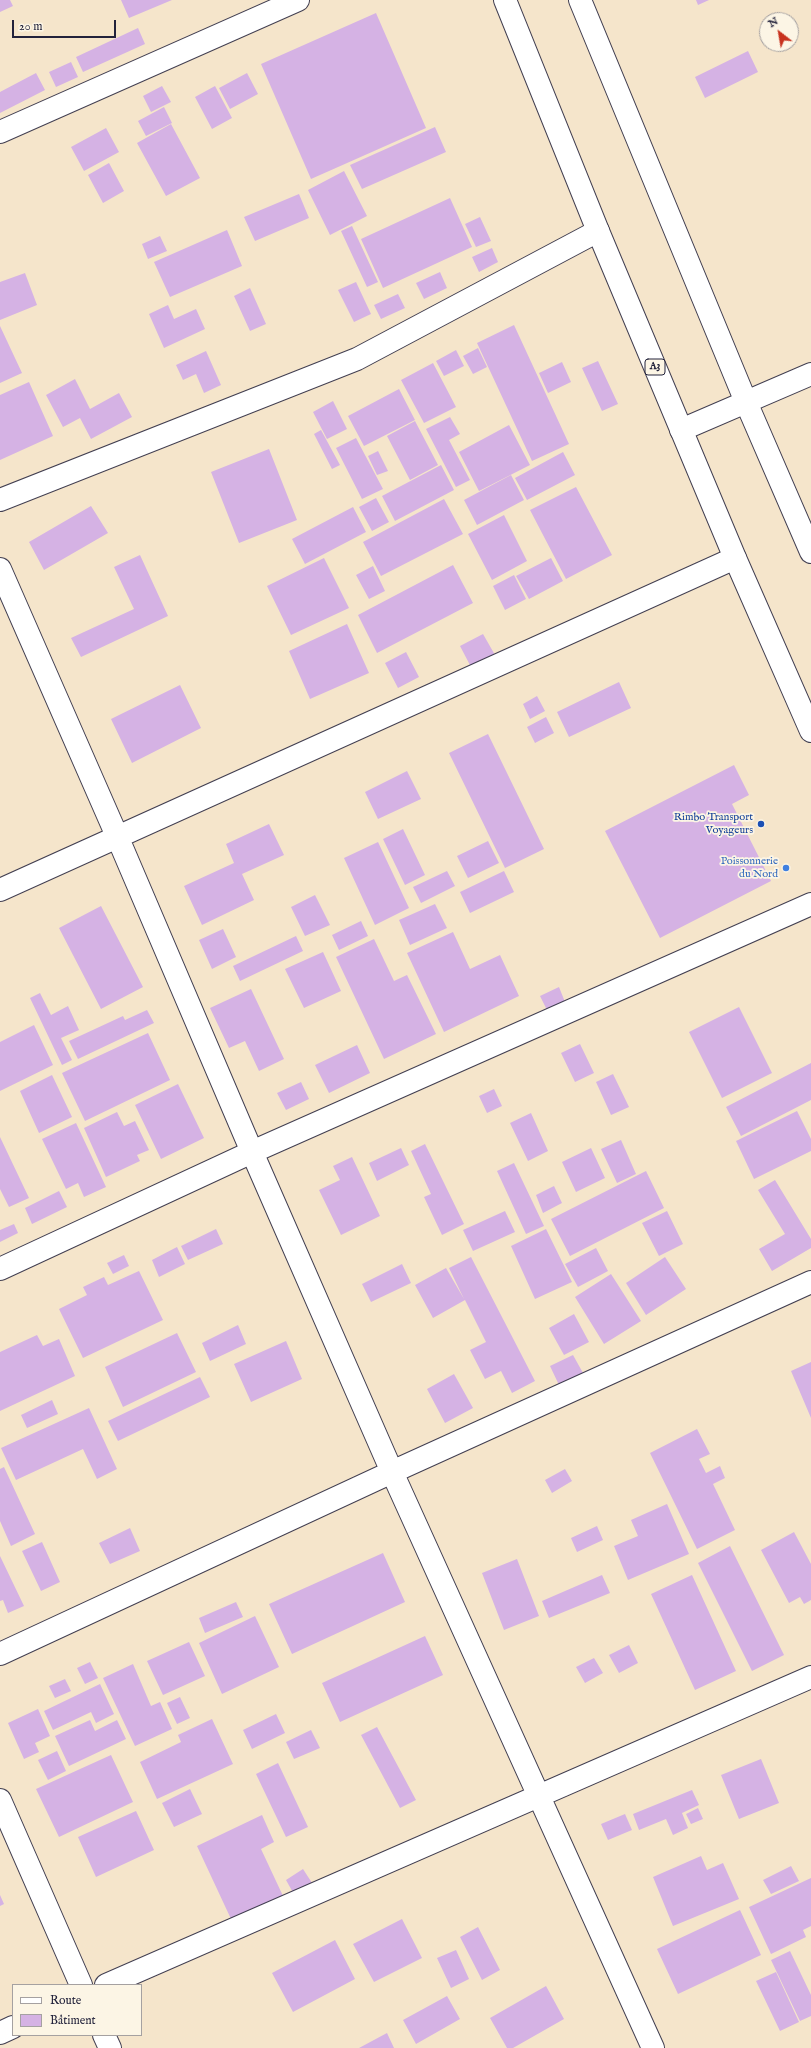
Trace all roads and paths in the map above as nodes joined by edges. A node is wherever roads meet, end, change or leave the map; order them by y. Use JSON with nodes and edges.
{"nodes":[{"id":1,"x":298,"y":0,"type":"edge"},
{"id":2,"x":505,"y":0,"type":"edge"},
{"id":3,"x":580,"y":0,"type":"edge"},
{"id":4,"x":0,"y":132,"type":"edge"},
{"id":5,"x":598,"y":230,"type":"junction"},
{"id":6,"x":811,"y":374,"type":"edge"},
{"id":7,"x":746,"y":402,"type":"junction"},
{"id":8,"x":681,"y":430,"type":"junction"},
{"id":9,"x":0,"y":500,"type":"edge"},
{"id":10,"x":811,"y":552,"type":"edge"},
{"id":11,"x":734,"y":558,"type":"junction"},
{"id":12,"x":0,"y":569,"type":"edge"},
{"id":13,"x":811,"y":731,"type":"edge"},
{"id":14,"x":117,"y":836,"type":"junction"},
{"id":15,"x":0,"y":890,"type":"edge"},
{"id":16,"x":811,"y":904,"type":"edge"},
{"id":17,"x":252,"y":1152,"type":"junction"},
{"id":18,"x":0,"y":1269,"type":"edge"},
{"id":19,"x":811,"y":1282,"type":"edge"},
{"id":20,"x":392,"y":1472,"type":"junction"},
{"id":21,"x":0,"y":1654,"type":"edge"},
{"id":22,"x":811,"y":1677,"type":"edge"},
{"id":23,"x":538,"y":1795,"type":"junction"},
{"id":24,"x":0,"y":1800,"type":"edge"},
{"id":25,"x":81,"y":1984,"type":"edge"},
{"id":26,"x":108,"y":1984,"type":"edge"},
{"id":27,"x":12,"y":2027,"type":"edge"},
{"id":28,"x":0,"y":2033,"type":"edge"},
{"id":29,"x":104,"y":2036,"type":"edge"},
{"id":30,"x":110,"y":2048,"type":"edge"},
{"id":31,"x":653,"y":2048,"type":"edge"}],
"edges":[{"from":1,"to":4,"type":"main road"},
{"from":2,"to":5,"type":"main road","number":"A3"},
{"from":3,"to":7,"type":"main road"},
{"from":5,"to":8,"type":"main road","number":"A3"},
{"from":5,"to":9,"type":"main road"},
{"from":6,"to":7,"type":"main road"},
{"from":7,"to":8,"type":"main road"},
{"from":7,"to":10,"type":"main road"},
{"from":8,"to":11,"type":"main road","number":"A3"},
{"from":11,"to":13,"type":"main road","number":"A3"},
{"from":11,"to":14,"type":"main road"},
{"from":12,"to":14,"type":"main road"},
{"from":14,"to":15,"type":"main road"},
{"from":14,"to":17,"type":"main road"},
{"from":16,"to":17,"type":"main road"},
{"from":17,"to":18,"type":"main road"},
{"from":17,"to":20,"type":"main road"},
{"from":19,"to":20,"type":"main road"},
{"from":20,"to":21,"type":"main road"},
{"from":20,"to":23,"type":"main road"},
{"from":22,"to":23,"type":"main road"},
{"from":23,"to":26,"type":"main road"},
{"from":23,"to":31,"type":"main road"},
{"from":24,"to":25,"type":"main road"},
{"from":27,"to":28,"type":"main road"},
{"from":29,"to":30,"type":"main road"}]}
